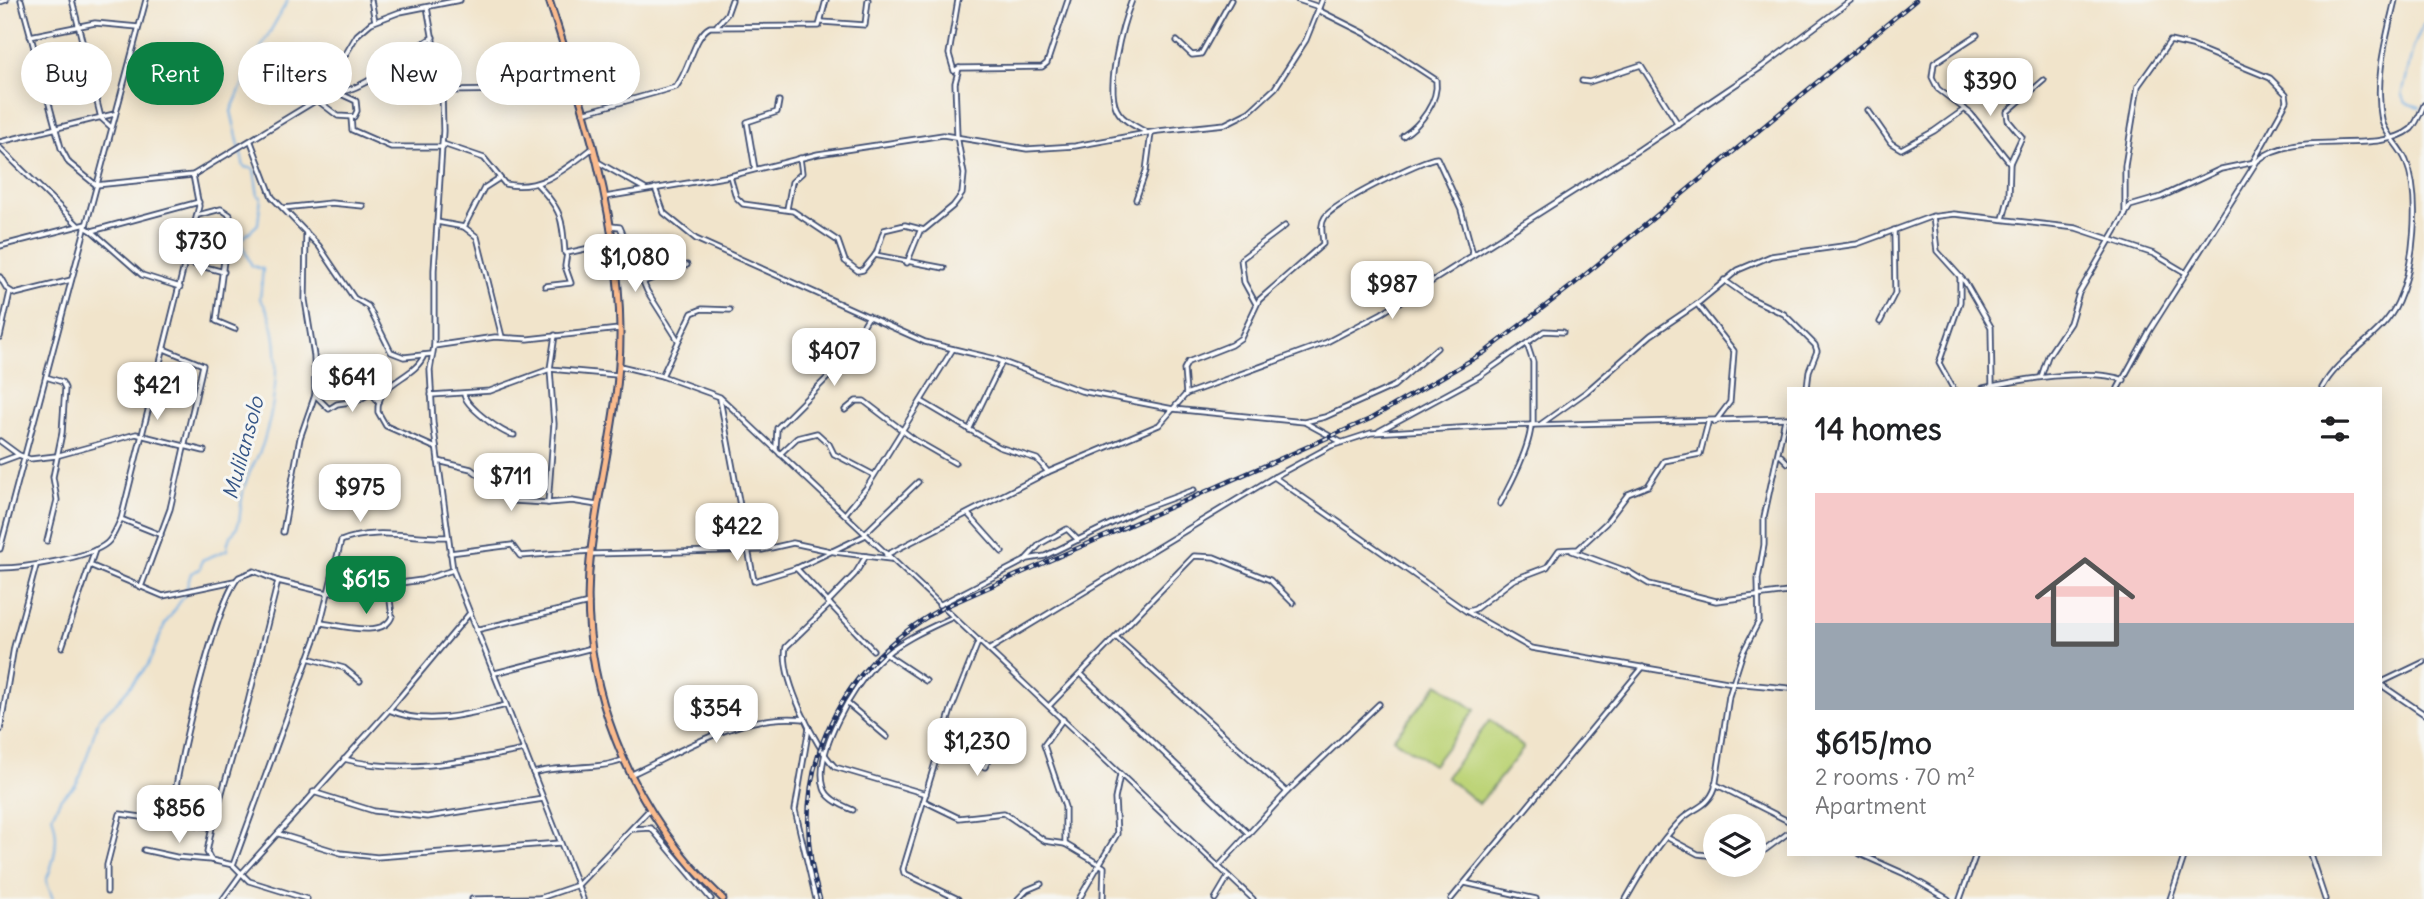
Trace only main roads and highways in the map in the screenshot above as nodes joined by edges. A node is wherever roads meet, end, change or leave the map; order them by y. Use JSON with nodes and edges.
{"nodes":[{"id":1,"x":549,"y":0,"type":"edge"},
{"id":2,"x":723,"y":899,"type":"edge"}],
"edges":[{"from":1,"to":2,"type":"main road"}]}
